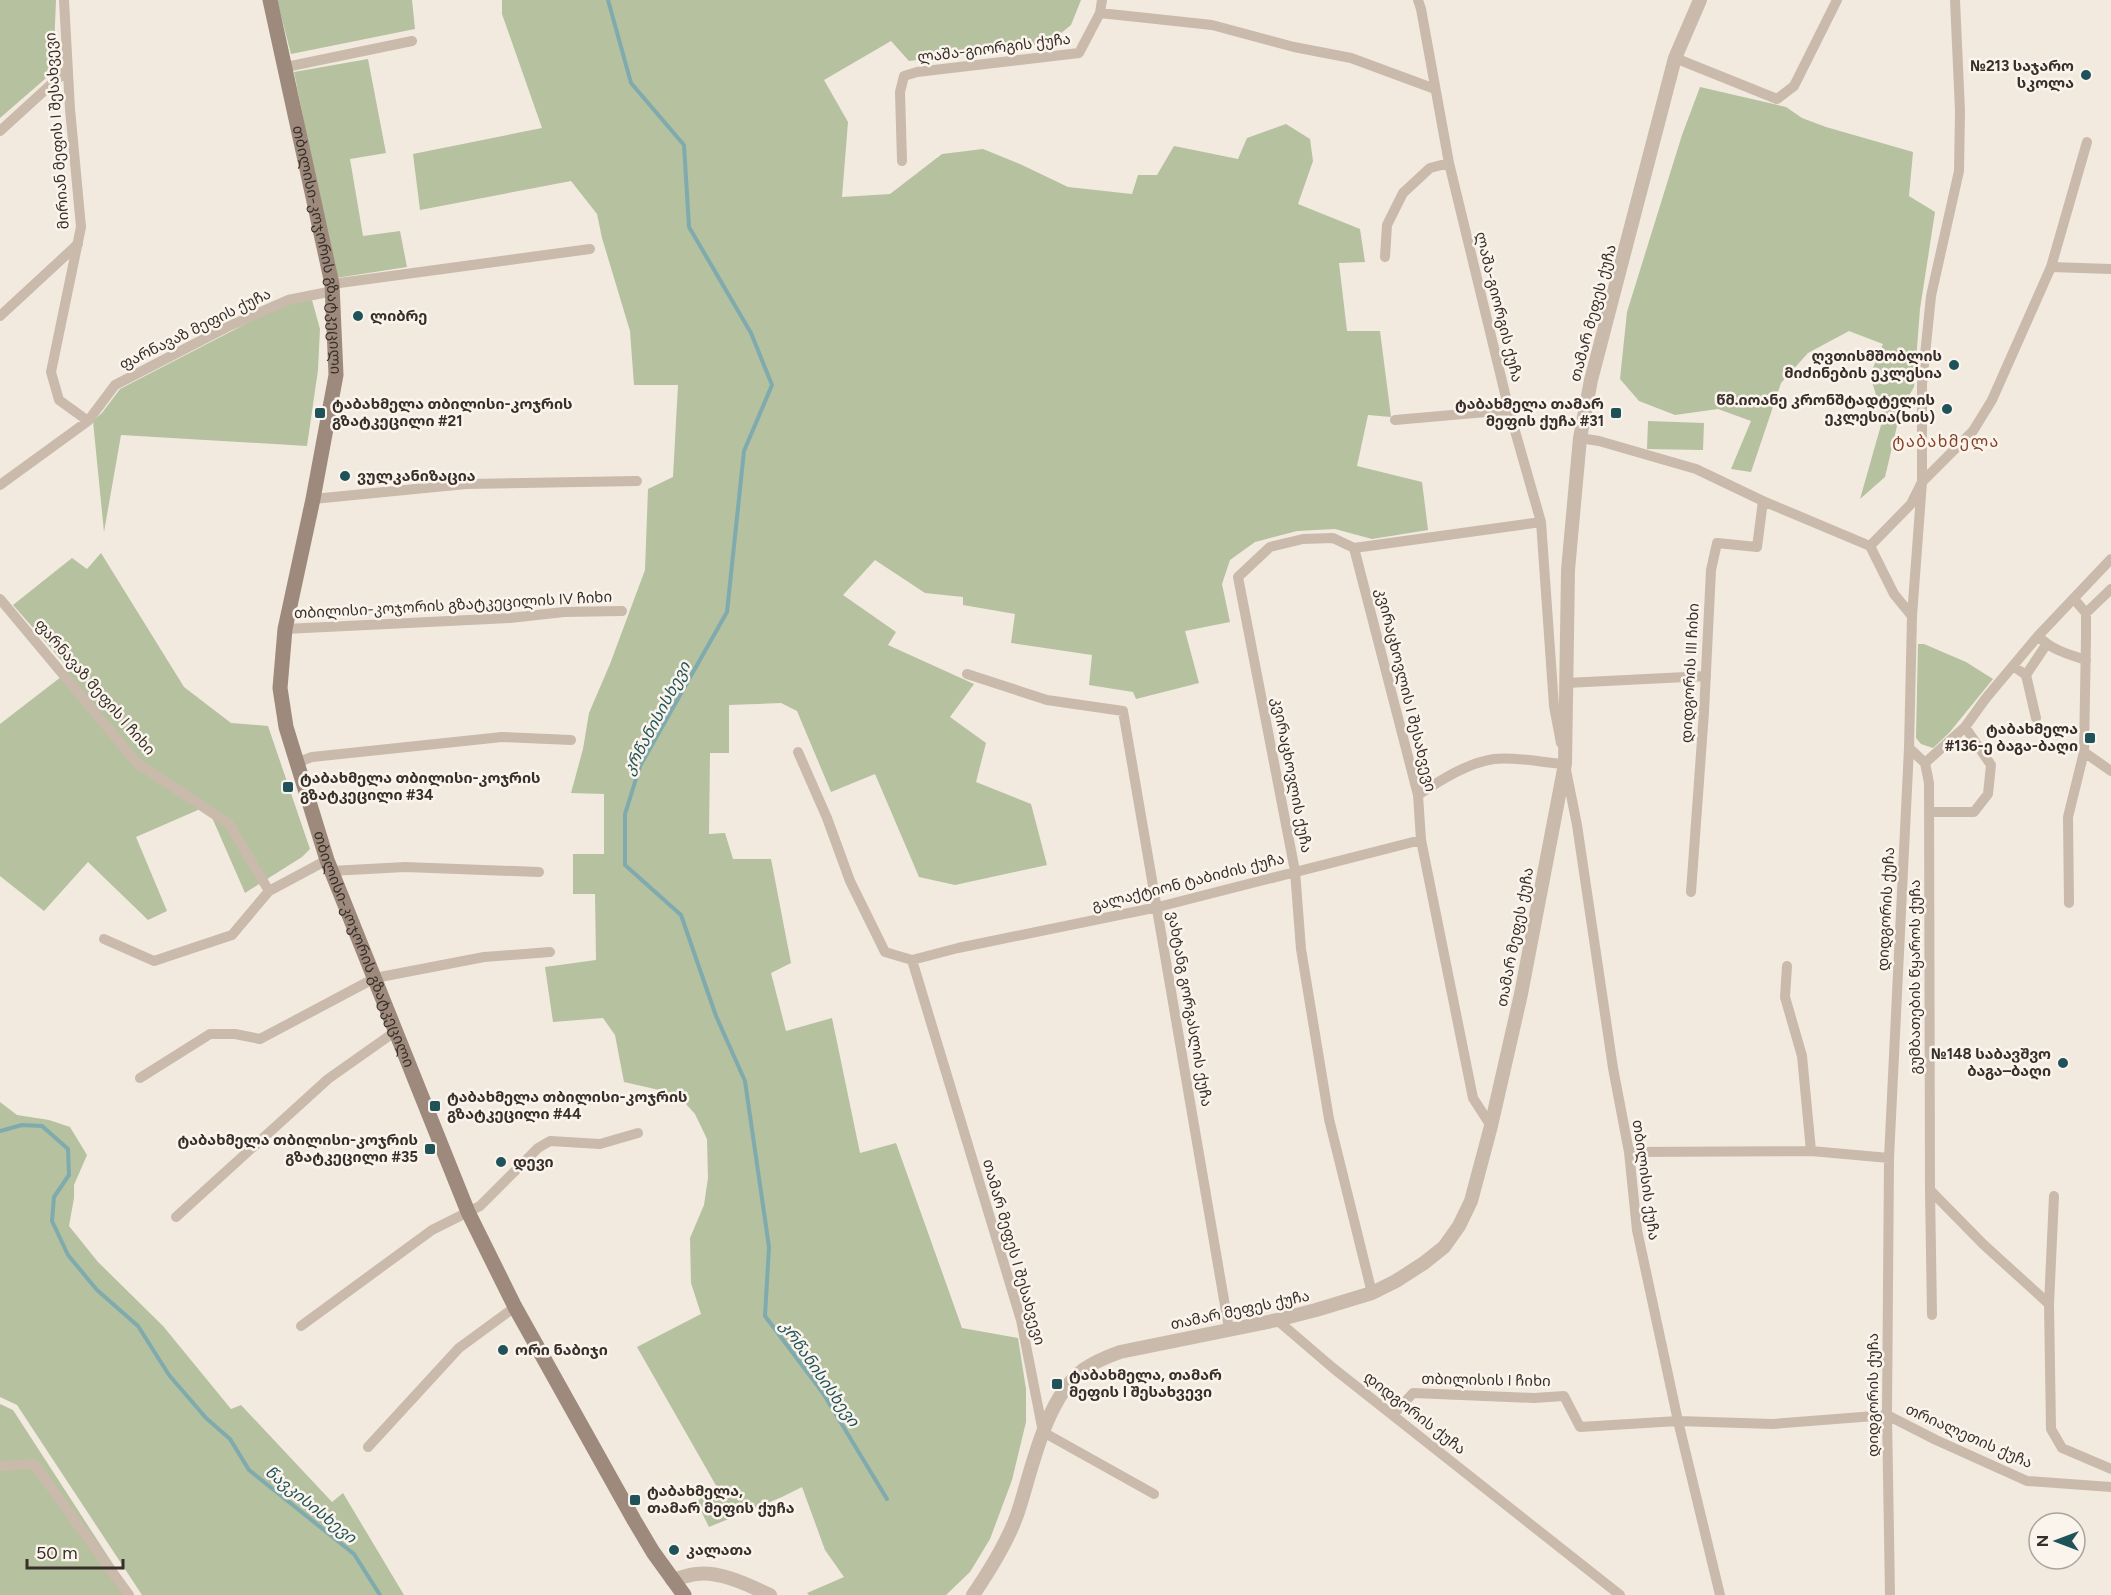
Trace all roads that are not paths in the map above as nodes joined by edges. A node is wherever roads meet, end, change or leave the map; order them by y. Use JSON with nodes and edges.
{"nodes":[{"id":1,"x":64,"y":0,"type":"edge"},
{"id":2,"x":270,"y":0,"type":"edge"},
{"id":3,"x":1102,"y":0,"type":"edge"},
{"id":4,"x":1700,"y":0,"type":"edge"},
{"id":5,"x":1837,"y":0,"type":"edge"},
{"id":6,"x":1954,"y":0,"type":"edge"},
{"id":7,"x":1422,"y":3,"type":"edge"},
{"id":8,"x":1100,"y":13,"type":"junction"},
{"id":9,"x":412,"y":41,"type":"dead end"},
{"id":10,"x":1675,"y":58,"type":"junction"},
{"id":11,"x":286,"y":67,"type":"junction"},
{"id":12,"x":68,"y":69,"type":"junction"},
{"id":13,"x":1435,"y":89,"type":"junction"},
{"id":14,"x":0,"y":131,"type":"edge"},
{"id":15,"x":2087,"y":142,"type":"dead end"},
{"id":16,"x":902,"y":161,"type":"dead end"},
{"id":17,"x":1449,"y":163,"type":"junction"},
{"id":18,"x":78,"y":244,"type":"junction"},
{"id":19,"x":590,"y":249,"type":"dead end"},
{"id":20,"x":1385,"y":257,"type":"dead end"},
{"id":21,"x":2051,"y":267,"type":"junction"},
{"id":22,"x":2111,"y":269,"type":"edge"},
{"id":23,"x":333,"y":288,"type":"junction"},
{"id":24,"x":0,"y":316,"type":"edge"},
{"id":25,"x":1509,"y":410,"type":"junction"},
{"id":26,"x":1395,"y":420,"type":"dead end"},
{"id":27,"x":88,"y":421,"type":"junction"},
{"id":28,"x":1580,"y":438,"type":"junction"},
{"id":29,"x":2,"y":481,"type":"edge"},
{"id":30,"x":637,"y":481,"type":"dead end"},
{"id":31,"x":1922,"y":482,"type":"junction"},
{"id":32,"x":313,"y":499,"type":"junction"},
{"id":33,"x":1763,"y":501,"type":"junction"},
{"id":34,"x":1541,"y":522,"type":"junction"},
{"id":35,"x":1870,"y":546,"type":"junction"},
{"id":36,"x":1354,"y":548,"type":"junction"},
{"id":37,"x":2111,"y":559,"type":"edge"},
{"id":38,"x":2111,"y":589,"type":"edge"},
{"id":39,"x":0,"y":599,"type":"edge"},
{"id":40,"x":2074,"y":599,"type":"junction"},
{"id":41,"x":622,"y":611,"type":"dead end"},
{"id":42,"x":2086,"y":613,"type":"junction"},
{"id":43,"x":1912,"y":616,"type":"junction"},
{"id":44,"x":285,"y":629,"type":"junction"},
{"id":45,"x":2038,"y":636,"type":"junction"},
{"id":46,"x":2046,"y":645,"type":"junction"},
{"id":47,"x":2086,"y":660,"type":"junction"},
{"id":48,"x":2013,"y":666,"type":"junction"},
{"id":49,"x":967,"y":674,"type":"dead end"},
{"id":50,"x":2026,"y":675,"type":"junction"},
{"id":51,"x":1706,"y":676,"type":"junction"},
{"id":52,"x":1566,"y":684,"type":"junction"},
{"id":53,"x":2036,"y":718,"type":"dead end"},
{"id":54,"x":1965,"y":727,"type":"junction"},
{"id":55,"x":571,"y":740,"type":"dead end"},
{"id":56,"x":1909,"y":748,"type":"junction"},
{"id":57,"x":798,"y":752,"type":"dead end"},
{"id":58,"x":2084,"y":752,"type":"junction"},
{"id":59,"x":296,"y":763,"type":"junction"},
{"id":60,"x":1926,"y":763,"type":"junction"},
{"id":61,"x":1565,"y":764,"type":"junction"},
{"id":62,"x":2111,"y":771,"type":"edge"},
{"id":63,"x":1418,"y":795,"type":"junction"},
{"id":64,"x":1929,"y":812,"type":"junction"},
{"id":65,"x":1420,"y":840,"type":"junction"},
{"id":66,"x":329,"y":866,"type":"junction"},
{"id":67,"x":1295,"y":871,"type":"junction"},
{"id":68,"x":539,"y":872,"type":"dead end"},
{"id":69,"x":269,"y":891,"type":"junction"},
{"id":70,"x":1690,"y":892,"type":"dead end"},
{"id":71,"x":2069,"y":903,"type":"dead end"},
{"id":72,"x":1158,"y":907,"type":"junction"},
{"id":73,"x":104,"y":939,"type":"dead end"},
{"id":74,"x":550,"y":952,"type":"dead end"},
{"id":75,"x":912,"y":960,"type":"junction"},
{"id":76,"x":1787,"y":966,"type":"dead end"},
{"id":77,"x":375,"y":978,"type":"junction"},
{"id":78,"x":396,"y":1031,"type":"junction"},
{"id":79,"x":140,"y":1078,"type":"dead end"},
{"id":80,"x":1491,"y":1126,"type":"junction"},
{"id":81,"x":638,"y":1133,"type":"dead end"},
{"id":82,"x":1811,"y":1151,"type":"junction"},
{"id":83,"x":1629,"y":1152,"type":"junction"},
{"id":84,"x":1889,"y":1158,"type":"junction"},
{"id":85,"x":1930,"y":1190,"type":"junction"},
{"id":86,"x":2054,"y":1196,"type":"dead end"},
{"id":87,"x":468,"y":1212,"type":"junction"},
{"id":88,"x":176,"y":1217,"type":"dead end"},
{"id":89,"x":1372,"y":1293,"type":"junction"},
{"id":90,"x":2049,"y":1304,"type":"junction"},
{"id":91,"x":515,"y":1307,"type":"junction"},
{"id":92,"x":1932,"y":1315,"type":"dead end"},
{"id":93,"x":1277,"y":1320,"type":"junction"},
{"id":94,"x":301,"y":1326,"type":"dead end"},
{"id":95,"x":1229,"y":1329,"type":"junction"},
{"id":96,"x":1393,"y":1415,"type":"junction"},
{"id":97,"x":1887,"y":1415,"type":"junction"},
{"id":98,"x":1678,"y":1421,"type":"junction"},
{"id":99,"x":1043,"y":1432,"type":"junction"},
{"id":100,"x":368,"y":1447,"type":"dead end"},
{"id":101,"x":0,"y":1466,"type":"edge"},
{"id":102,"x":2111,"y":1469,"type":"edge"},
{"id":103,"x":2111,"y":1487,"type":"edge"},
{"id":104,"x":1154,"y":1494,"type":"dead end"},
{"id":105,"x":672,"y":1580,"type":"junction"},
{"id":106,"x":129,"y":1595,"type":"edge"},
{"id":107,"x":684,"y":1595,"type":"edge"},
{"id":108,"x":770,"y":1595,"type":"edge"},
{"id":109,"x":973,"y":1595,"type":"edge"},
{"id":110,"x":1620,"y":1595,"type":"edge"},
{"id":111,"x":1720,"y":1595,"type":"edge"},
{"id":112,"x":1890,"y":1595,"type":"edge"}],
"edges":[{"from":1,"to":12,"type":"street","name":"მირიან მეფის I შესახვევი"},
{"from":2,"to":11,"type":"main road","name":"თბილისი-კოჯორის გზატკეცილი"},
{"from":3,"to":8,"type":"street","name":"ლაშა-გიორგის ქუჩა"},
{"from":4,"to":10,"type":"street","name":"თამარ მეფეს ქუჩა"},
{"from":5,"to":10,"type":"street"},
{"from":6,"to":31,"type":"street","name":"დიდგორის ქუჩა"},
{"from":7,"to":13,"type":"street","name":"ლაშა-გიორგის ქუჩა"},
{"from":8,"to":13,"type":"street"},
{"from":8,"to":16,"type":"street","name":"ლაშა-გიორგის ქუჩა"},
{"from":9,"to":11,"type":"street"},
{"from":10,"to":28,"type":"street","name":"თამარ მეფეს ქუჩა"},
{"from":11,"to":23,"type":"main road","name":"თბილისი-კოჯორის გზატკეცილი"},
{"from":12,"to":14,"type":"street"},
{"from":12,"to":18,"type":"street","name":"მირიან მეფის I შესახვევი"},
{"from":13,"to":17,"type":"street","name":"ლაშა-გიორგის ქუჩა"},
{"from":15,"to":21,"type":"street"},
{"from":17,"to":20,"type":"street"},
{"from":17,"to":25,"type":"street","name":"ლაშა-გიორგის ქუჩა"},
{"from":18,"to":24,"type":"street"},
{"from":18,"to":27,"type":"street","name":"მირიან მეფის I შესახვევი"},
{"from":19,"to":23,"type":"street","name":"ფარნავაზ მეფის ქუჩა"},
{"from":21,"to":22,"type":"street"},
{"from":21,"to":31,"type":"street"},
{"from":23,"to":27,"type":"street","name":"ფარნავაზ მეფის ქუჩა"},
{"from":23,"to":32,"type":"main road","name":"თბილისი-კოჯორის გზატკეცილი"},
{"from":25,"to":26,"type":"street"},
{"from":25,"to":34,"type":"street","name":"ლაშა-გიორგის ქუჩა"},
{"from":27,"to":29,"type":"street","name":"ფარნავაზ მეფის ქუჩა"},
{"from":28,"to":33,"type":"street"},
{"from":28,"to":52,"type":"street","name":"თამარ მეფეს ქუჩა"},
{"from":30,"to":32,"type":"street"},
{"from":31,"to":35,"type":"street"},
{"from":31,"to":43,"type":"street","name":"დიდგორის ქუჩა"},
{"from":32,"to":44,"type":"main road","name":"თბილისი-კოჯორის გზატკეცილი"},
{"from":33,"to":35,"type":"street"},
{"from":33,"to":51,"type":"street","name":"დიდგორის III ჩიხი"},
{"from":34,"to":36,"type":"street","name":"კვირაცხოვლის ქუჩა"},
{"from":34,"to":61,"type":"street","name":"ლაშა-გიორგის ქუჩა"},
{"from":35,"to":43,"type":"street"},
{"from":36,"to":63,"type":"street","name":"კვირაცხოვლის I შესახვევი"},
{"from":36,"to":67,"type":"street","name":"კვირაცხოვლის ქუჩა"},
{"from":37,"to":40,"type":"street"},
{"from":38,"to":42,"type":"street"},
{"from":39,"to":69,"type":"street","name":"ფარნავაზ მეფის I ჩიხი"},
{"from":40,"to":42,"type":"street"},
{"from":40,"to":45,"type":"street"},
{"from":41,"to":44,"type":"street","name":"თბილისი-კოჯორის გზატკეცილის IV ჩიხი"},
{"from":42,"to":47,"type":"street"},
{"from":43,"to":56,"type":"street","name":"დიდგორის ქუჩა"},
{"from":44,"to":59,"type":"main road","name":"თბილისი-კოჯორის გზატკეცილი"},
{"from":45,"to":46,"type":"street"},
{"from":45,"to":48,"type":"street"},
{"from":46,"to":47,"type":"street"},
{"from":46,"to":50,"type":"street"},
{"from":47,"to":58,"type":"street"},
{"from":48,"to":50,"type":"street"},
{"from":48,"to":54,"type":"street"},
{"from":49,"to":72,"type":"street","name":"ვახტანგ გორგასლის ქუჩა"},
{"from":50,"to":53,"type":"street"},
{"from":51,"to":52,"type":"street"},
{"from":51,"to":70,"type":"street","name":"დიდგორის III ჩიხი"},
{"from":52,"to":61,"type":"street","name":"თამარ მეფეს ქუჩა"},
{"from":54,"to":60,"type":"street"},
{"from":54,"to":64,"type":"street"},
{"from":55,"to":59,"type":"street"},
{"from":56,"to":60,"type":"street"},
{"from":56,"to":84,"type":"street","name":"დიდგორის ქუჩა"},
{"from":57,"to":75,"type":"street"},
{"from":58,"to":62,"type":"street"},
{"from":58,"to":71,"type":"street"},
{"from":59,"to":66,"type":"main road","name":"თბილისი-კოჯორის გზატკეცილი"},
{"from":60,"to":64,"type":"street","name":"გუმბათების წყაროს ქუჩა"},
{"from":61,"to":63,"type":"street"},
{"from":61,"to":80,"type":"street","name":"თამარ მეფეს ქუჩა"},
{"from":61,"to":83,"type":"street","name":"თბილისის ქუჩა"},
{"from":63,"to":65,"type":"street","name":"კვირაცხოვლის I შესახვევი"},
{"from":64,"to":85,"type":"street","name":"გუმბათების წყაროს ქუჩა"},
{"from":65,"to":67,"type":"street","name":"გალაქტიონ ტაბიძის ქუჩა"},
{"from":65,"to":80,"type":"street"},
{"from":66,"to":68,"type":"street"},
{"from":66,"to":69,"type":"street"},
{"from":66,"to":77,"type":"main road","name":"თბილისი-კოჯორის გზატკეცილი"},
{"from":67,"to":72,"type":"street","name":"გალაქტიონ ტაბიძის ქუჩა"},
{"from":67,"to":89,"type":"street","name":"კვირაცხოვლის ქუჩა"},
{"from":69,"to":73,"type":"street"},
{"from":72,"to":75,"type":"street","name":"გალაქტიონ ტაბიძის ქუჩა"},
{"from":72,"to":95,"type":"street","name":"ვახტანგ გორგასლის ქუჩა"},
{"from":74,"to":77,"type":"street"},
{"from":75,"to":99,"type":"street","name":"თამარ მეფეს I შესახვევი"},
{"from":76,"to":82,"type":"street"},
{"from":77,"to":78,"type":"main road","name":"თბილისი-კოჯორის გზატკეცილი"},
{"from":77,"to":79,"type":"street"},
{"from":78,"to":87,"type":"main road","name":"თბილისი-კოჯორის გზატკეცილი"},
{"from":78,"to":88,"type":"street"},
{"from":80,"to":89,"type":"street","name":"თამარ მეფეს ქუჩა"},
{"from":81,"to":87,"type":"street"},
{"from":82,"to":83,"type":"street"},
{"from":82,"to":84,"type":"street"},
{"from":83,"to":98,"type":"street","name":"თბილისის ქუჩა"},
{"from":84,"to":97,"type":"street","name":"დიდგორის ქუჩა"},
{"from":85,"to":90,"type":"street"},
{"from":85,"to":92,"type":"street","name":"გუმბათების წყაროს ქუჩა"},
{"from":86,"to":90,"type":"street"},
{"from":87,"to":91,"type":"main road","name":"თბილისი-კოჯორის გზატკეცილი"},
{"from":87,"to":94,"type":"street"},
{"from":89,"to":93,"type":"street","name":"თამარ მეფეს ქუჩა"},
{"from":90,"to":102,"type":"street"},
{"from":91,"to":100,"type":"street"},
{"from":91,"to":105,"type":"main road","name":"თბილისი-კოჯორის გზატკეცილი"},
{"from":93,"to":95,"type":"street","name":"თამარ მეფეს ქუჩა"},
{"from":93,"to":96,"type":"street","name":"დიდგორის ქუჩა"},
{"from":95,"to":99,"type":"street","name":"თამარ მეფეს ქუჩა"},
{"from":96,"to":98,"type":"street","name":"თბილისის I ჩიხი"},
{"from":96,"to":110,"type":"street","name":"დიდგორის ქუჩა"},
{"from":97,"to":98,"type":"street"},
{"from":97,"to":103,"type":"street","name":"თრიალეთის ქუჩა"},
{"from":97,"to":112,"type":"street","name":"დიდგორის ქუჩა"},
{"from":98,"to":111,"type":"street","name":"თბილისის ქუჩა"},
{"from":99,"to":104,"type":"street"},
{"from":99,"to":109,"type":"street","name":"თამარ მეფეს ქუჩა"},
{"from":101,"to":106,"type":"street"},
{"from":105,"to":107,"type":"main road","name":"თბილისი-კოჯორის გზატკეცილი"},
{"from":105,"to":108,"type":"street"}]}
